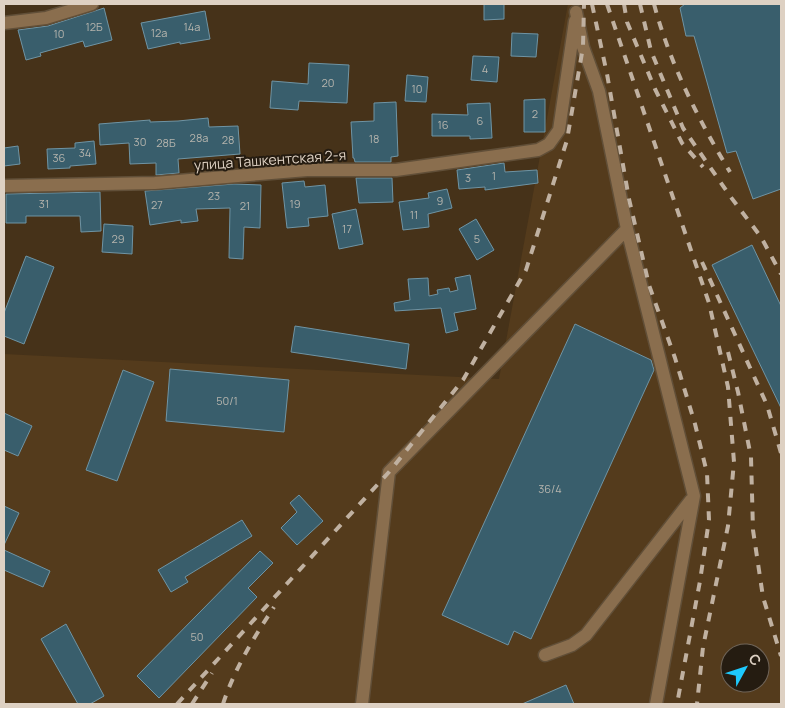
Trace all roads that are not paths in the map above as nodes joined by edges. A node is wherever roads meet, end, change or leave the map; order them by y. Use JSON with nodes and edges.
{"nodes":[{"id":1,"x":92,"y":4,"type":"edge"},
{"id":2,"x":576,"y":8,"type":"edge"},
{"id":3,"x":4,"y":24,"type":"edge"},
{"id":4,"x":4,"y":186,"type":"edge"},
{"id":5,"x":627,"y":229,"type":"junction"},
{"id":6,"x":694,"y":496,"type":"junction"},
{"id":7,"x":545,"y":655,"type":"dead end"},
{"id":8,"x":362,"y":704,"type":"edge"},
{"id":9,"x":656,"y":704,"type":"edge"}],
"edges":[{"from":1,"to":3,"type":"street"},
{"from":2,"to":4,"type":"street","name":"улица Ташкентская 2-я"},
{"from":2,"to":5,"type":"street"},
{"from":5,"to":6,"type":"street"},
{"from":5,"to":8,"type":"street"},
{"from":6,"to":7,"type":"street"},
{"from":6,"to":9,"type":"street"}]}
